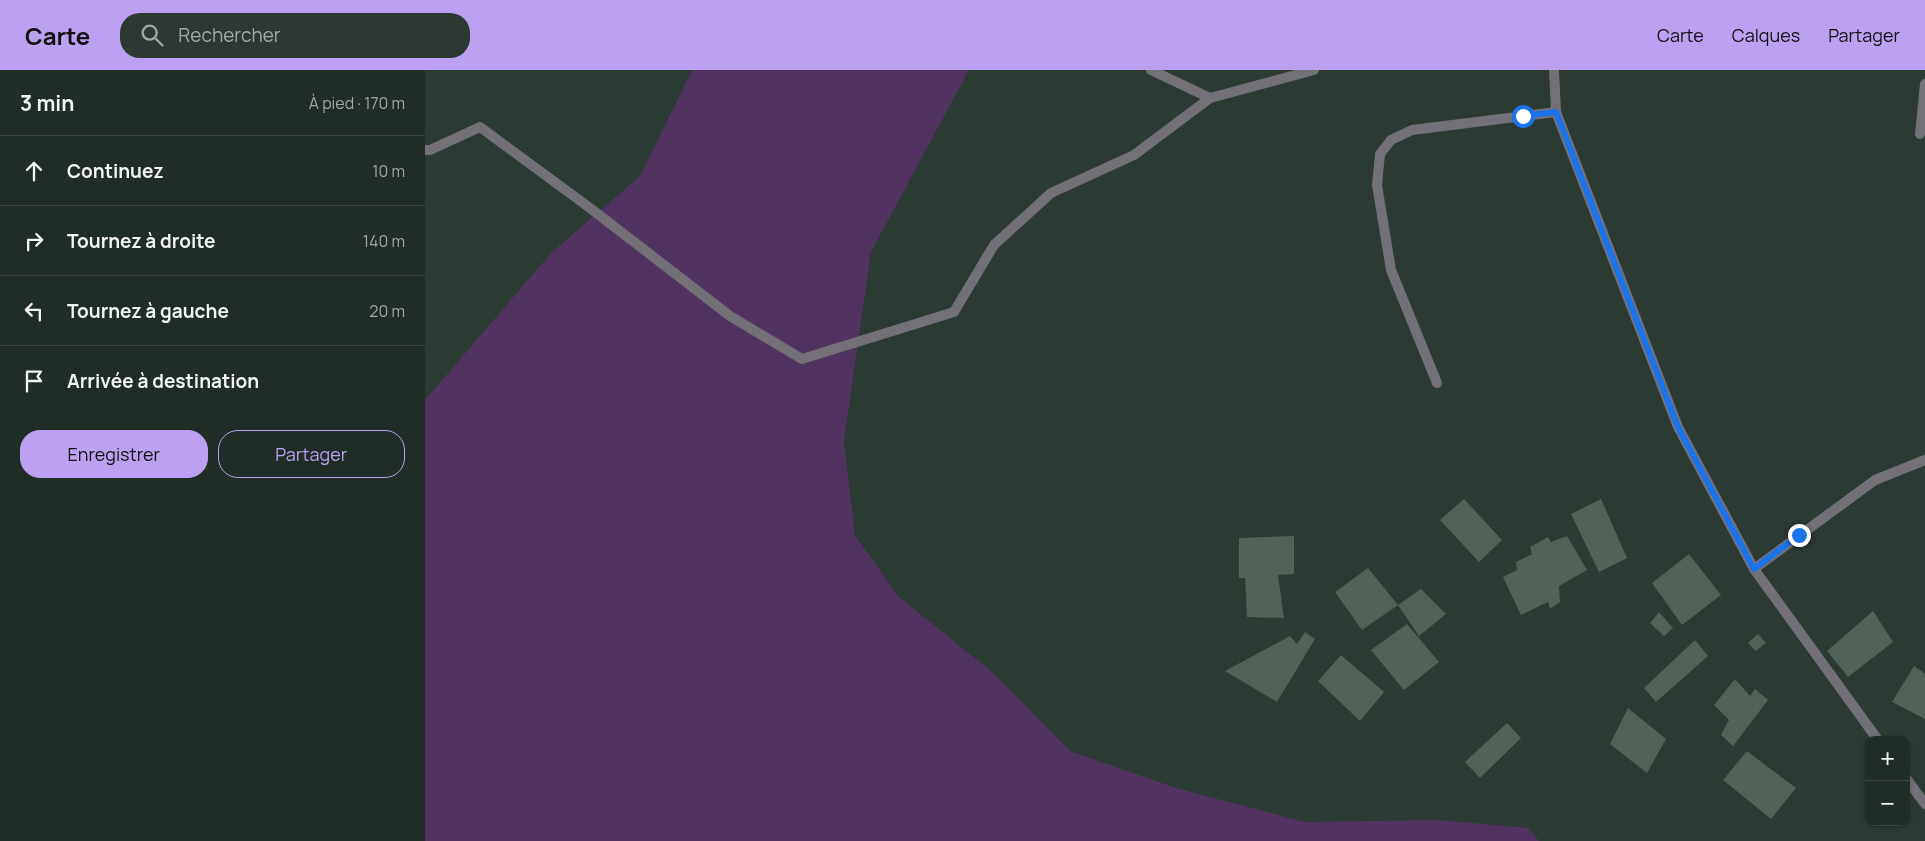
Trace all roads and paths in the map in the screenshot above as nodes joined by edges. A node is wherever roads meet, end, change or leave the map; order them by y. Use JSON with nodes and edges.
{"nodes":[{"id":1,"x":1151,"y":70,"type":"edge"},
{"id":2,"x":1314,"y":70,"type":"edge"},
{"id":3,"x":1554,"y":70,"type":"edge"},
{"id":4,"x":1925,"y":84,"type":"edge"},
{"id":5,"x":1210,"y":98,"type":"junction"},
{"id":6,"x":1556,"y":112,"type":"junction"},
{"id":7,"x":1920,"y":134,"type":"dead end"},
{"id":8,"x":425,"y":150,"type":"edge"},
{"id":9,"x":1437,"y":383,"type":"dead end"},
{"id":10,"x":1925,"y":460,"type":"edge"},
{"id":11,"x":1754,"y":569,"type":"junction"},
{"id":12,"x":1876,"y":736,"type":"edge"},
{"id":13,"x":1908,"y":781,"type":"edge"},
{"id":14,"x":1925,"y":804,"type":"edge"}],
"edges":[{"from":1,"to":5,"type":"street"},
{"from":2,"to":5,"type":"street"},
{"from":3,"to":6,"type":"street"},
{"from":4,"to":7,"type":"street"},
{"from":5,"to":8,"type":"street"},
{"from":6,"to":9,"type":"street"},
{"from":6,"to":11,"type":"street"},
{"from":10,"to":11,"type":"street"},
{"from":11,"to":12,"type":"street"},
{"from":13,"to":14,"type":"street"}]}
